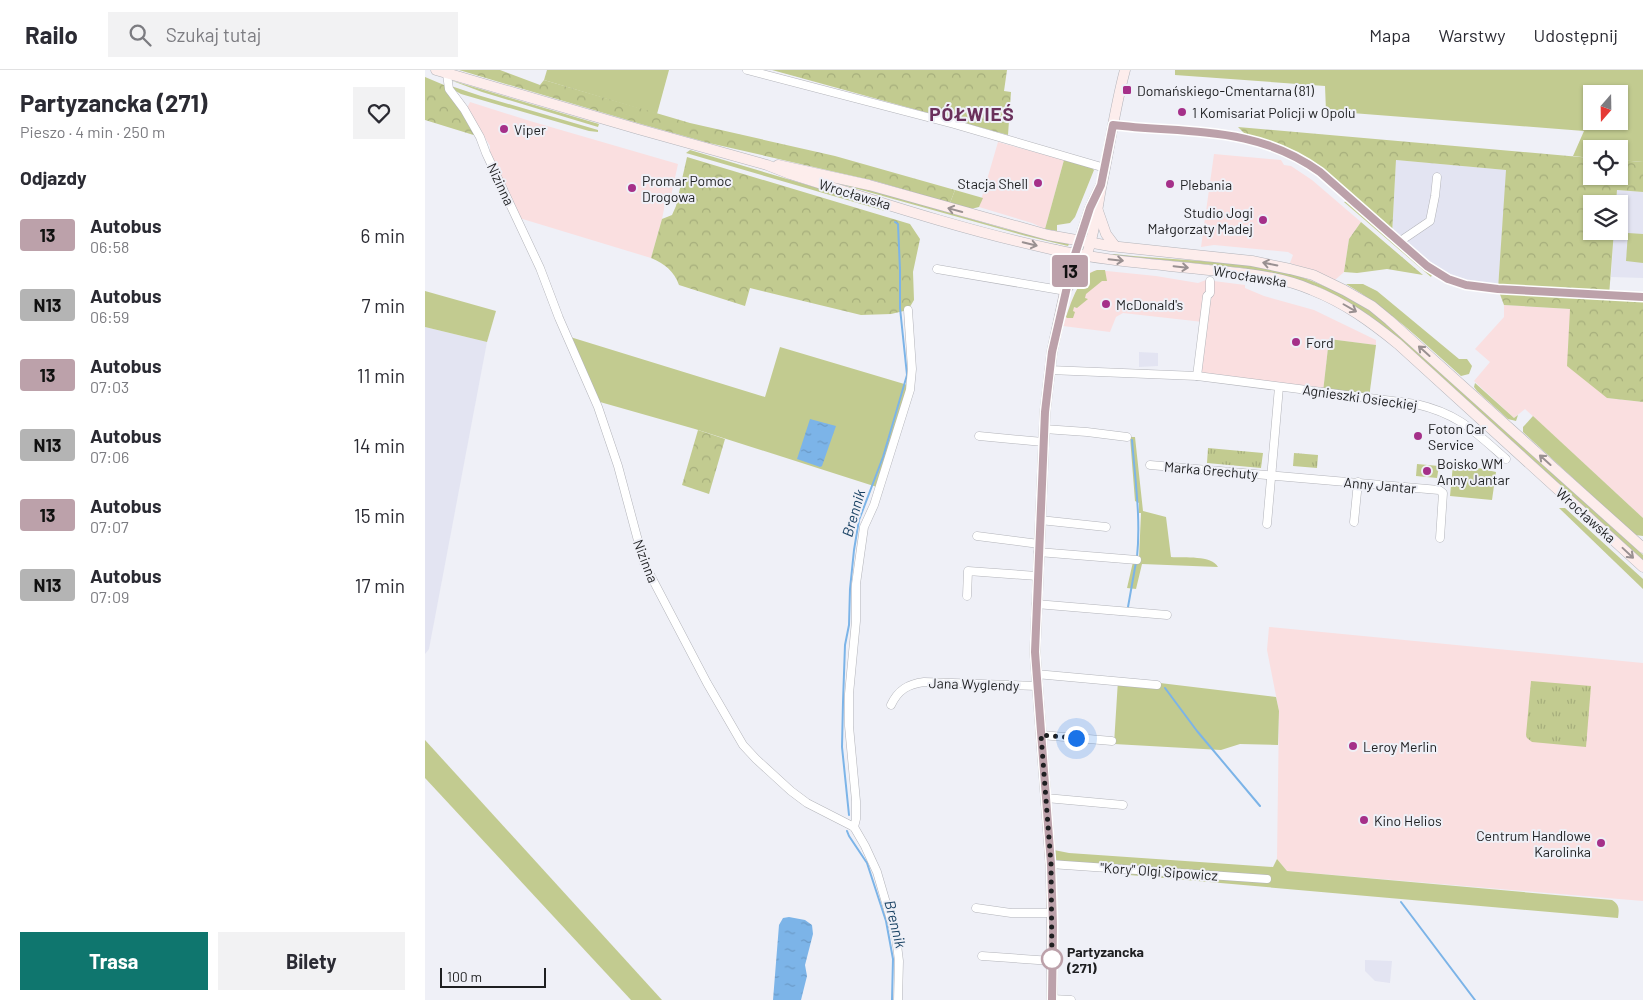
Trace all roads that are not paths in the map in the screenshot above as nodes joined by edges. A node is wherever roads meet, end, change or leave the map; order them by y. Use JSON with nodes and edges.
{"nodes":[{"id":1,"x":436,"y":70,"type":"edge"},
{"id":2,"x":747,"y":70,"type":"edge"},
{"id":3,"x":1125,"y":70,"type":"edge"},
{"id":4,"x":447,"y":74,"type":"junction"},
{"id":5,"x":1113,"y":125,"type":"junction"},
{"id":6,"x":767,"y":165,"type":"junction"},
{"id":7,"x":1105,"y":168,"type":"junction"},
{"id":8,"x":1437,"y":177,"type":"dead end"},
{"id":9,"x":1101,"y":185,"type":"junction"},
{"id":10,"x":1098,"y":210,"type":"junction"},
{"id":11,"x":1078,"y":241,"type":"junction"},
{"id":12,"x":1399,"y":242,"type":"junction"},
{"id":13,"x":1089,"y":243,"type":"junction"},
{"id":14,"x":1115,"y":246,"type":"junction"},
{"id":15,"x":1056,"y":250,"type":"junction"},
{"id":16,"x":1075,"y":254,"type":"junction"},
{"id":17,"x":1085,"y":256,"type":"junction"},
{"id":18,"x":937,"y":269,"type":"dead end"},
{"id":19,"x":1210,"y":281,"type":"dead end"},
{"id":20,"x":1067,"y":289,"type":"junction"},
{"id":21,"x":1643,"y":297,"type":"edge"},
{"id":22,"x":908,"y":310,"type":"dead end"},
{"id":23,"x":1049,"y":370,"type":"junction"},
{"id":24,"x":1197,"y":376,"type":"junction"},
{"id":25,"x":1279,"y":387,"type":"junction"},
{"id":26,"x":1044,"y":429,"type":"junction"},
{"id":27,"x":979,"y":436,"type":"dead end"},
{"id":28,"x":1127,"y":437,"type":"dead end"},
{"id":29,"x":1043,"y":442,"type":"junction"},
{"id":30,"x":1506,"y":459,"type":"dead end"},
{"id":31,"x":1150,"y":465,"type":"dead end"},
{"id":32,"x":1271,"y":476,"type":"junction"},
{"id":33,"x":1357,"y":482,"type":"junction"},
{"id":34,"x":1040,"y":520,"type":"junction"},
{"id":35,"x":1354,"y":522,"type":"dead end"},
{"id":36,"x":1267,"y":524,"type":"dead end"},
{"id":37,"x":1107,"y":527,"type":"dead end"},
{"id":38,"x":977,"y":536,"type":"dead end"},
{"id":39,"x":1440,"y":538,"type":"dead end"},
{"id":40,"x":1638,"y":539,"type":"edge"},
{"id":41,"x":1039,"y":548,"type":"junction"},
{"id":42,"x":1643,"y":548,"type":"edge"},
{"id":43,"x":1137,"y":560,"type":"dead end"},
{"id":44,"x":1643,"y":567,"type":"edge"},
{"id":45,"x":1037,"y":576,"type":"junction"},
{"id":46,"x":967,"y":596,"type":"dead end"},
{"id":47,"x":1036,"y":604,"type":"junction"},
{"id":48,"x":1167,"y":615,"type":"dead end"},
{"id":49,"x":1036,"y":674,"type":"junction"},
{"id":50,"x":1157,"y":685,"type":"dead end"},
{"id":51,"x":1037,"y":686,"type":"junction"},
{"id":52,"x":891,"y":705,"type":"dead end"},
{"id":53,"x":1041,"y":735,"type":"junction"},
{"id":54,"x":1112,"y":741,"type":"dead end"},
{"id":55,"x":1046,"y":798,"type":"junction"},
{"id":56,"x":1123,"y":805,"type":"dead end"},
{"id":57,"x":854,"y":827,"type":"junction"},
{"id":58,"x":1051,"y":864,"type":"junction"},
{"id":59,"x":1267,"y":879,"type":"dead end"},
{"id":60,"x":976,"y":908,"type":"dead end"},
{"id":61,"x":1052,"y":913,"type":"junction"},
{"id":62,"x":982,"y":956,"type":"dead end"},
{"id":63,"x":1052,"y":961,"type":"junction"},
{"id":64,"x":1052,"y":999,"type":"edge"},
{"id":65,"x":898,"y":1000,"type":"edge"},
{"id":66,"x":1071,"y":1000,"type":"edge"}],
"edges":[{"from":1,"to":4,"type":"main road","name":"Wrocławska"},
{"from":2,"to":7,"type":"street"},
{"from":3,"to":5,"type":"main road"},
{"from":4,"to":6,"type":"main road","name":"Wrocławska"},
{"from":4,"to":57,"type":"street","name":"Nizinna"},
{"from":5,"to":7,"type":"main road"},
{"from":5,"to":12,"type":"street"},
{"from":11,"to":6,"type":"main road","name":"Wrocławska","one_way":true},
{"from":6,"to":15,"type":"main road","name":"Wrocławska","one_way":true},
{"from":7,"to":9,"type":"main road"},
{"from":8,"to":12,"type":"street"},
{"from":9,"to":10,"type":"main road"},
{"from":9,"to":11,"type":"main road"},
{"from":10,"to":13,"type":"main road"},
{"from":10,"to":14,"type":"main road"},
{"from":11,"to":13,"type":"main road","name":"Wrocławska"},
{"from":11,"to":16,"type":"main road"},
{"from":12,"to":21,"type":"street"},
{"from":13,"to":14,"type":"main road","name":"Wrocławska"},
{"from":13,"to":17,"type":"main road"},
{"from":40,"to":14,"type":"main road","name":"Wrocławska","one_way":true},
{"from":15,"to":16,"type":"main road","name":"Wrocławska"},
{"from":15,"to":20,"type":"main road"},
{"from":16,"to":17,"type":"main road","name":"Wrocławska"},
{"from":16,"to":20,"type":"main road"},
{"from":17,"to":20,"type":"main road"},
{"from":17,"to":44,"type":"main road","name":"Wrocławska","one_way":true},
{"from":18,"to":20,"type":"street"},
{"from":19,"to":24,"type":"street"},
{"from":20,"to":23,"type":"main road"},
{"from":22,"to":57,"type":"street"},
{"from":23,"to":24,"type":"street","name":"Agnieszki Osieckiej"},
{"from":23,"to":26,"type":"main road"},
{"from":24,"to":25,"type":"street","name":"Agnieszki Osieckiej"},
{"from":25,"to":30,"type":"street","name":"Agnieszki Osieckiej"},
{"from":25,"to":32,"type":"street","name":"Marka Grechuty"},
{"from":26,"to":28,"type":"street"},
{"from":26,"to":29,"type":"main road"},
{"from":27,"to":29,"type":"street"},
{"from":29,"to":34,"type":"main road"},
{"from":31,"to":32,"type":"street","name":"Marka Grechuty"},
{"from":32,"to":33,"type":"street","name":"Anny Jantar"},
{"from":32,"to":36,"type":"street","name":"Marka Grechuty"},
{"from":33,"to":35,"type":"street"},
{"from":33,"to":39,"type":"street","name":"Anny Jantar"},
{"from":34,"to":37,"type":"street"},
{"from":34,"to":41,"type":"main road"},
{"from":38,"to":41,"type":"street"},
{"from":40,"to":42,"type":"main road","name":"Wrocławska"},
{"from":41,"to":43,"type":"street"},
{"from":41,"to":45,"type":"main road"},
{"from":45,"to":46,"type":"street"},
{"from":45,"to":47,"type":"main road"},
{"from":47,"to":48,"type":"street"},
{"from":47,"to":49,"type":"main road"},
{"from":49,"to":50,"type":"street"},
{"from":49,"to":51,"type":"main road"},
{"from":51,"to":52,"type":"street","name":"Jana Wyglendy"},
{"from":51,"to":53,"type":"main road"},
{"from":53,"to":54,"type":"street"},
{"from":53,"to":55,"type":"main road"},
{"from":55,"to":56,"type":"street"},
{"from":55,"to":58,"type":"main road"},
{"from":57,"to":65,"type":"street"},
{"from":58,"to":59,"type":"street","name":"\"Kory\" Olgi Sipowicz"},
{"from":58,"to":61,"type":"main road"},
{"from":60,"to":61,"type":"street"},
{"from":61,"to":63,"type":"main road"},
{"from":62,"to":63,"type":"street"},
{"from":63,"to":64,"type":"main road"},
{"from":64,"to":66,"type":"street"}]}
